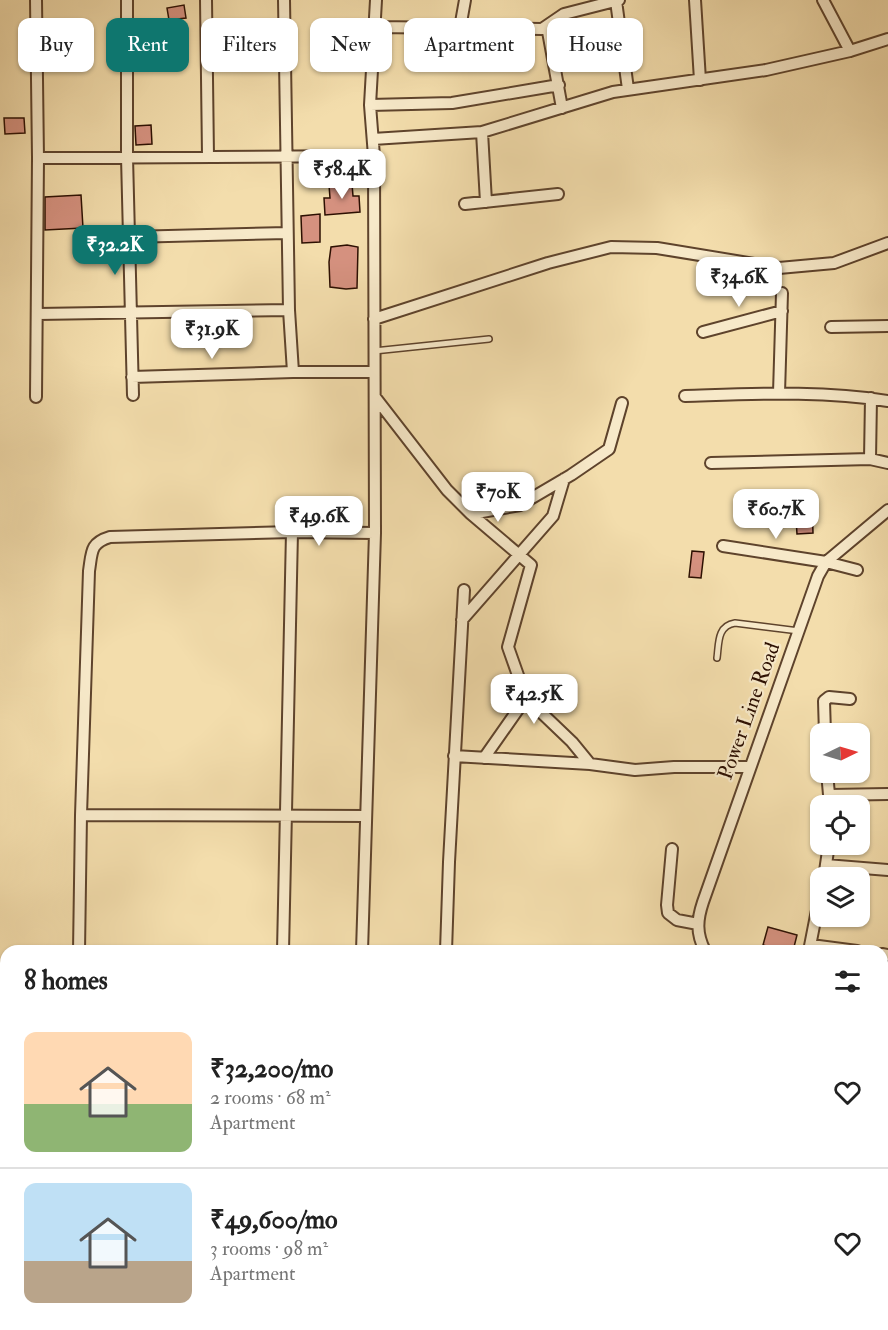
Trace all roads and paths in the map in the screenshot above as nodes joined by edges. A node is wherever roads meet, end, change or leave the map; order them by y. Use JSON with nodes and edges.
{"nodes":[{"id":1,"x":36,"y":0,"type":"edge"},
{"id":2,"x":127,"y":0,"type":"edge"},
{"id":3,"x":206,"y":0,"type":"edge"},
{"id":4,"x":284,"y":0,"type":"edge"},
{"id":5,"x":376,"y":0,"type":"edge"},
{"id":6,"x":465,"y":0,"type":"edge"},
{"id":7,"x":618,"y":0,"type":"edge"},
{"id":8,"x":695,"y":0,"type":"edge"},
{"id":9,"x":823,"y":0,"type":"edge"},
{"id":10,"x":375,"y":18,"type":"edge"},
{"id":11,"x":462,"y":18,"type":"edge"},
{"id":12,"x":558,"y":18,"type":"edge"},
{"id":13,"x":547,"y":26,"type":"edge"},
{"id":14,"x":535,"y":29,"type":"edge"},
{"id":15,"x":888,"y":39,"type":"edge"},
{"id":16,"x":850,"y":51,"type":"junction"},
{"id":17,"x":372,"y":72,"type":"edge"},
{"id":18,"x":556,"y":72,"type":"edge"},
{"id":19,"x":700,"y":80,"type":"junction"},
{"id":20,"x":559,"y":85,"type":"junction"},
{"id":21,"x":628,"y":89,"type":"junction"},
{"id":22,"x":370,"y":105,"type":"junction"},
{"id":23,"x":562,"y":108,"type":"junction"},
{"id":24,"x":482,"y":132,"type":"junction"},
{"id":25,"x":372,"y":139,"type":"junction"},
{"id":26,"x":208,"y":156,"type":"junction"},
{"id":27,"x":286,"y":156,"type":"junction"},
{"id":28,"x":374,"y":156,"type":"junction"},
{"id":29,"x":127,"y":157,"type":"junction"},
{"id":30,"x":38,"y":158,"type":"junction"},
{"id":31,"x":558,"y":194,"type":"dead end"},
{"id":32,"x":486,"y":202,"type":"junction"},
{"id":33,"x":465,"y":204,"type":"dead end"},
{"id":34,"x":287,"y":233,"type":"junction"},
{"id":35,"x":129,"y":237,"type":"junction"},
{"id":36,"x":888,"y":243,"type":"edge"},
{"id":37,"x":782,"y":293,"type":"dead end"},
{"id":38,"x":289,"y":310,"type":"junction"},
{"id":39,"x":782,"y":311,"type":"junction"},
{"id":40,"x":129,"y":313,"type":"junction"},
{"id":41,"x":38,"y":314,"type":"junction"},
{"id":42,"x":374,"y":319,"type":"junction"},
{"id":43,"x":888,"y":326,"type":"edge"},
{"id":44,"x":831,"y":327,"type":"dead end"},
{"id":45,"x":703,"y":332,"type":"dead end"},
{"id":46,"x":489,"y":339,"type":"dead end"},
{"id":47,"x":374,"y":351,"type":"junction"},
{"id":48,"x":293,"y":372,"type":"junction"},
{"id":49,"x":374,"y":372,"type":"junction"},
{"id":50,"x":132,"y":377,"type":"junction"},
{"id":51,"x":778,"y":393,"type":"junction"},
{"id":52,"x":132,"y":395,"type":"dead end"},
{"id":53,"x":374,"y":396,"type":"junction"},
{"id":54,"x":686,"y":396,"type":"dead end"},
{"id":55,"x":36,"y":397,"type":"dead end"},
{"id":56,"x":872,"y":398,"type":"junction"},
{"id":57,"x":888,"y":400,"type":"edge"},
{"id":58,"x":622,"y":404,"type":"dead end"},
{"id":59,"x":870,"y":459,"type":"junction"},
{"id":60,"x":711,"y":463,"type":"dead end"},
{"id":61,"x":888,"y":463,"type":"edge"},
{"id":62,"x":564,"y":479,"type":"junction"},
{"id":63,"x":888,"y":510,"type":"edge"},
{"id":64,"x":471,"y":514,"type":"junction"},
{"id":65,"x":292,"y":532,"type":"junction"},
{"id":66,"x":375,"y":534,"type":"junction"},
{"id":67,"x":723,"y":546,"type":"dead end"},
{"id":68,"x":520,"y":555,"type":"junction"},
{"id":69,"x":826,"y":562,"type":"junction"},
{"id":70,"x":857,"y":570,"type":"dead end"},
{"id":71,"x":464,"y":590,"type":"dead end"},
{"id":72,"x":462,"y":620,"type":"junction"},
{"id":73,"x":798,"y":631,"type":"junction"},
{"id":74,"x":717,"y":658,"type":"dead end"},
{"id":75,"x":526,"y":698,"type":"junction"},
{"id":76,"x":850,"y":699,"type":"dead end"},
{"id":77,"x":825,"y":723,"type":"edge"},
{"id":78,"x":454,"y":756,"type":"junction"},
{"id":79,"x":484,"y":758,"type":"junction"},
{"id":80,"x":590,"y":764,"type":"junction"},
{"id":81,"x":750,"y":767,"type":"junction"},
{"id":82,"x":888,"y":794,"type":"edge"},
{"id":83,"x":870,"y":796,"type":"edge"},
{"id":84,"x":81,"y":815,"type":"junction"},
{"id":85,"x":286,"y":816,"type":"junction"},
{"id":86,"x":366,"y":816,"type":"junction"},
{"id":87,"x":672,"y":849,"type":"dead end"},
{"id":88,"x":828,"y":855,"type":"edge"},
{"id":89,"x":826,"y":866,"type":"joint"},
{"id":90,"x":888,"y":870,"type":"edge"},
{"id":91,"x":698,"y":924,"type":"junction"},
{"id":92,"x":814,"y":927,"type":"edge"},
{"id":93,"x":79,"y":945,"type":"edge"},
{"id":94,"x":283,"y":945,"type":"edge"},
{"id":95,"x":362,"y":945,"type":"edge"},
{"id":96,"x":446,"y":945,"type":"edge"},
{"id":97,"x":702,"y":945,"type":"edge"},
{"id":98,"x":811,"y":945,"type":"edge"}],
"edges":[{"from":1,"to":30,"type":"street"},
{"from":2,"to":29,"type":"street"},
{"from":3,"to":26,"type":"street"},
{"from":4,"to":27,"type":"street"},
{"from":5,"to":10,"type":"street"},
{"from":6,"to":11,"type":"street"},
{"from":7,"to":12,"type":"street"},
{"from":7,"to":21,"type":"street"},
{"from":8,"to":19,"type":"street"},
{"from":9,"to":16,"type":"street"},
{"from":13,"to":14,"type":"street"},
{"from":15,"to":16,"type":"street"},
{"from":16,"to":19,"type":"street"},
{"from":17,"to":22,"type":"street"},
{"from":18,"to":20,"type":"street"},
{"from":19,"to":21,"type":"street"},
{"from":20,"to":22,"type":"street"},
{"from":20,"to":23,"type":"street"},
{"from":21,"to":23,"type":"street"},
{"from":22,"to":25,"type":"street"},
{"from":23,"to":24,"type":"street"},
{"from":24,"to":25,"type":"street"},
{"from":24,"to":32,"type":"street"},
{"from":25,"to":28,"type":"street"},
{"from":26,"to":27,"type":"street"},
{"from":26,"to":29,"type":"street"},
{"from":27,"to":28,"type":"street"},
{"from":27,"to":34,"type":"street"},
{"from":28,"to":42,"type":"street"},
{"from":29,"to":30,"type":"street"},
{"from":29,"to":35,"type":"street"},
{"from":30,"to":41,"type":"street"},
{"from":31,"to":32,"type":"street"},
{"from":32,"to":33,"type":"street"},
{"from":34,"to":35,"type":"street"},
{"from":34,"to":38,"type":"street"},
{"from":35,"to":40,"type":"street"},
{"from":36,"to":42,"type":"street"},
{"from":37,"to":39,"type":"street"},
{"from":38,"to":40,"type":"street"},
{"from":38,"to":48,"type":"street"},
{"from":39,"to":45,"type":"street"},
{"from":39,"to":51,"type":"street"},
{"from":40,"to":41,"type":"street"},
{"from":40,"to":50,"type":"street"},
{"from":41,"to":55,"type":"street"},
{"from":42,"to":47,"type":"street"},
{"from":43,"to":44,"type":"street"},
{"from":46,"to":47,"type":"lane"},
{"from":47,"to":49,"type":"street"},
{"from":48,"to":49,"type":"street"},
{"from":48,"to":50,"type":"street"},
{"from":49,"to":53,"type":"street"},
{"from":50,"to":52,"type":"street"},
{"from":51,"to":54,"type":"street"},
{"from":51,"to":56,"type":"street"},
{"from":53,"to":64,"type":"street"},
{"from":53,"to":66,"type":"street"},
{"from":56,"to":57,"type":"street"},
{"from":56,"to":59,"type":"street"},
{"from":58,"to":62,"type":"street"},
{"from":59,"to":60,"type":"street"},
{"from":59,"to":61,"type":"street"},
{"from":62,"to":64,"type":"street"},
{"from":62,"to":68,"type":"street"},
{"from":63,"to":69,"type":"street","name":"Power Line Road"},
{"from":64,"to":68,"type":"street"},
{"from":65,"to":66,"type":"street"},
{"from":65,"to":84,"type":"street"},
{"from":65,"to":85,"type":"street"},
{"from":66,"to":86,"type":"street"},
{"from":67,"to":69,"type":"street"},
{"from":68,"to":72,"type":"street"},
{"from":68,"to":75,"type":"street"},
{"from":69,"to":70,"type":"street"},
{"from":69,"to":73,"type":"street","name":"Power Line Road"},
{"from":71,"to":72,"type":"street"},
{"from":72,"to":78,"type":"street"},
{"from":73,"to":74,"type":"lane"},
{"from":73,"to":81,"type":"street","name":"Power Line Road"},
{"from":75,"to":79,"type":"street"},
{"from":75,"to":80,"type":"street"},
{"from":76,"to":77,"type":"street"},
{"from":78,"to":79,"type":"street"},
{"from":78,"to":96,"type":"street"},
{"from":79,"to":80,"type":"street"},
{"from":80,"to":81,"type":"street"},
{"from":81,"to":91,"type":"street","name":"Power Line Road"},
{"from":82,"to":83,"type":"street"},
{"from":84,"to":85,"type":"street"},
{"from":84,"to":93,"type":"street"},
{"from":85,"to":86,"type":"street"},
{"from":85,"to":94,"type":"street"},
{"from":86,"to":95,"type":"street"},
{"from":87,"to":91,"type":"street"},
{"from":88,"to":89,"type":"street"},
{"from":89,"to":90,"type":"street"},
{"from":91,"to":97,"type":"street","name":"Power Line Road"},
{"from":92,"to":98,"type":"street"}]}
